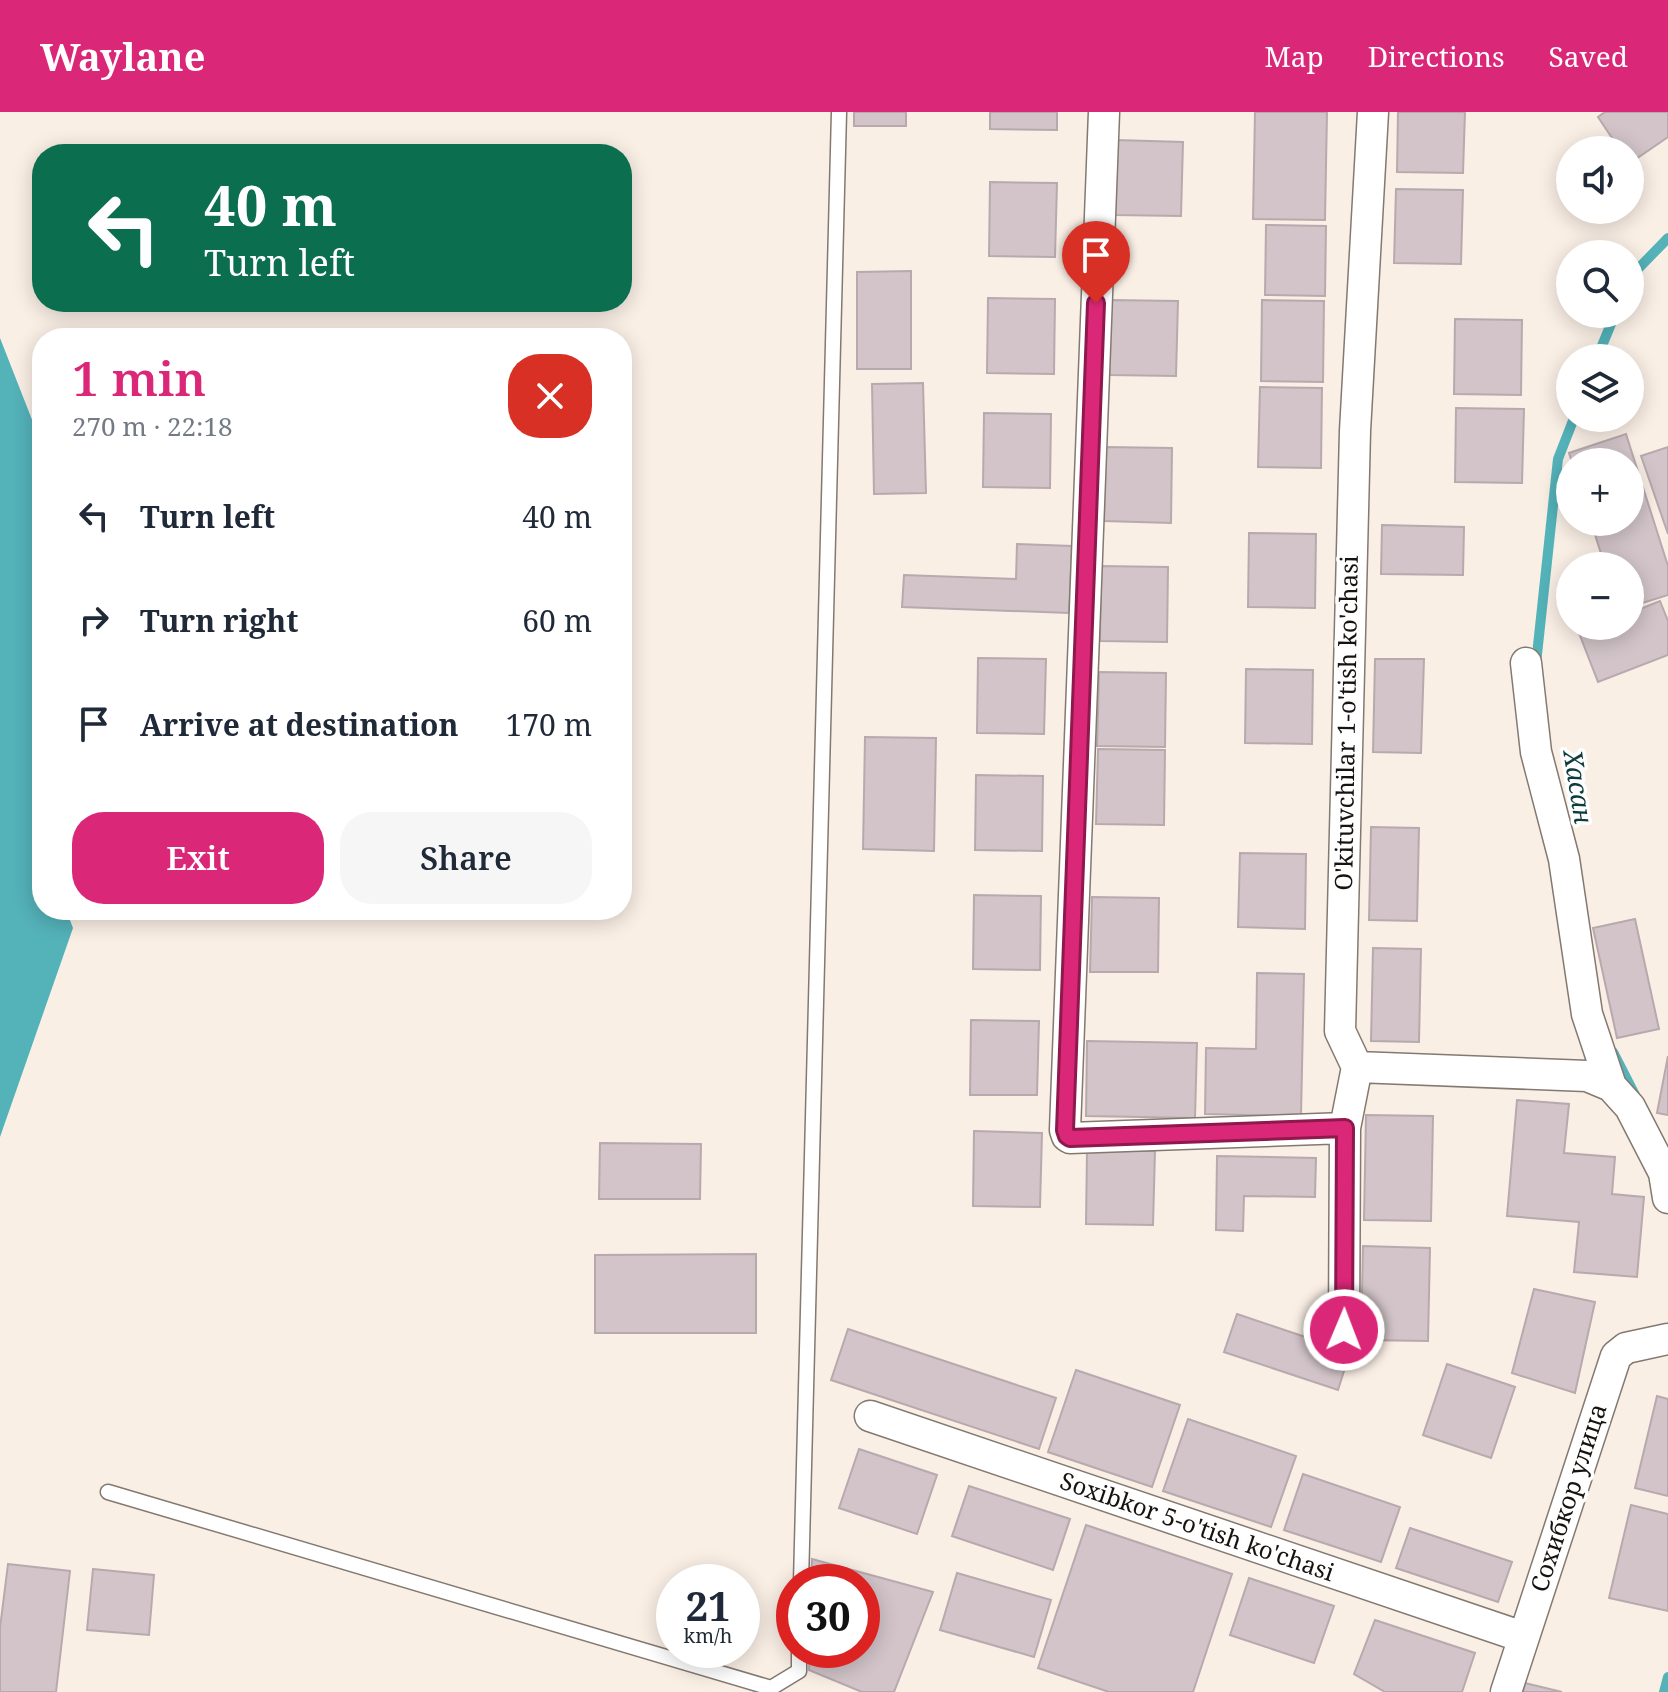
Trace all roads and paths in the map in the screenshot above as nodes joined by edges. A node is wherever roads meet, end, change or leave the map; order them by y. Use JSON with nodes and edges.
{"nodes":[{"id":1,"x":839,"y":112,"type":"edge"},
{"id":2,"x":1104,"y":112,"type":"edge"},
{"id":3,"x":1373,"y":112,"type":"edge"},
{"id":4,"x":1526,"y":663,"type":"dead end"},
{"id":5,"x":1357,"y":1067,"type":"junction"},
{"id":6,"x":1611,"y":1086,"type":"junction"},
{"id":7,"x":1345,"y":1128,"type":"junction"},
{"id":8,"x":1668,"y":1198,"type":"edge"},
{"id":9,"x":1344,"y":1330,"type":"dead end"},
{"id":10,"x":1668,"y":1339,"type":"edge"},
{"id":11,"x":870,"y":1416,"type":"dead end"},
{"id":12,"x":108,"y":1492,"type":"dead end"},
{"id":13,"x":801,"y":1564,"type":"edge"},
{"id":14,"x":1523,"y":1637,"type":"junction"},
{"id":15,"x":799,"y":1668,"type":"edge"},
{"id":16,"x":1506,"y":1692,"type":"edge"}],
"edges":[{"from":1,"to":13,"type":"lane"},
{"from":2,"to":7,"type":"street"},
{"from":3,"to":5,"type":"street","name":"O'kituvchilar 1-o'tish ko'chasi"},
{"from":4,"to":6,"type":"street"},
{"from":5,"to":6,"type":"street"},
{"from":5,"to":7,"type":"street"},
{"from":6,"to":8,"type":"street"},
{"from":7,"to":9,"type":"street"},
{"from":10,"to":14,"type":"street","name":"Сохибкор улица"},
{"from":11,"to":14,"type":"street","name":"Soxibkor 5-o'tish ko'chasi"},
{"from":12,"to":15,"type":"lane"},
{"from":14,"to":16,"type":"street","name":"Сохибкор улица"}]}
